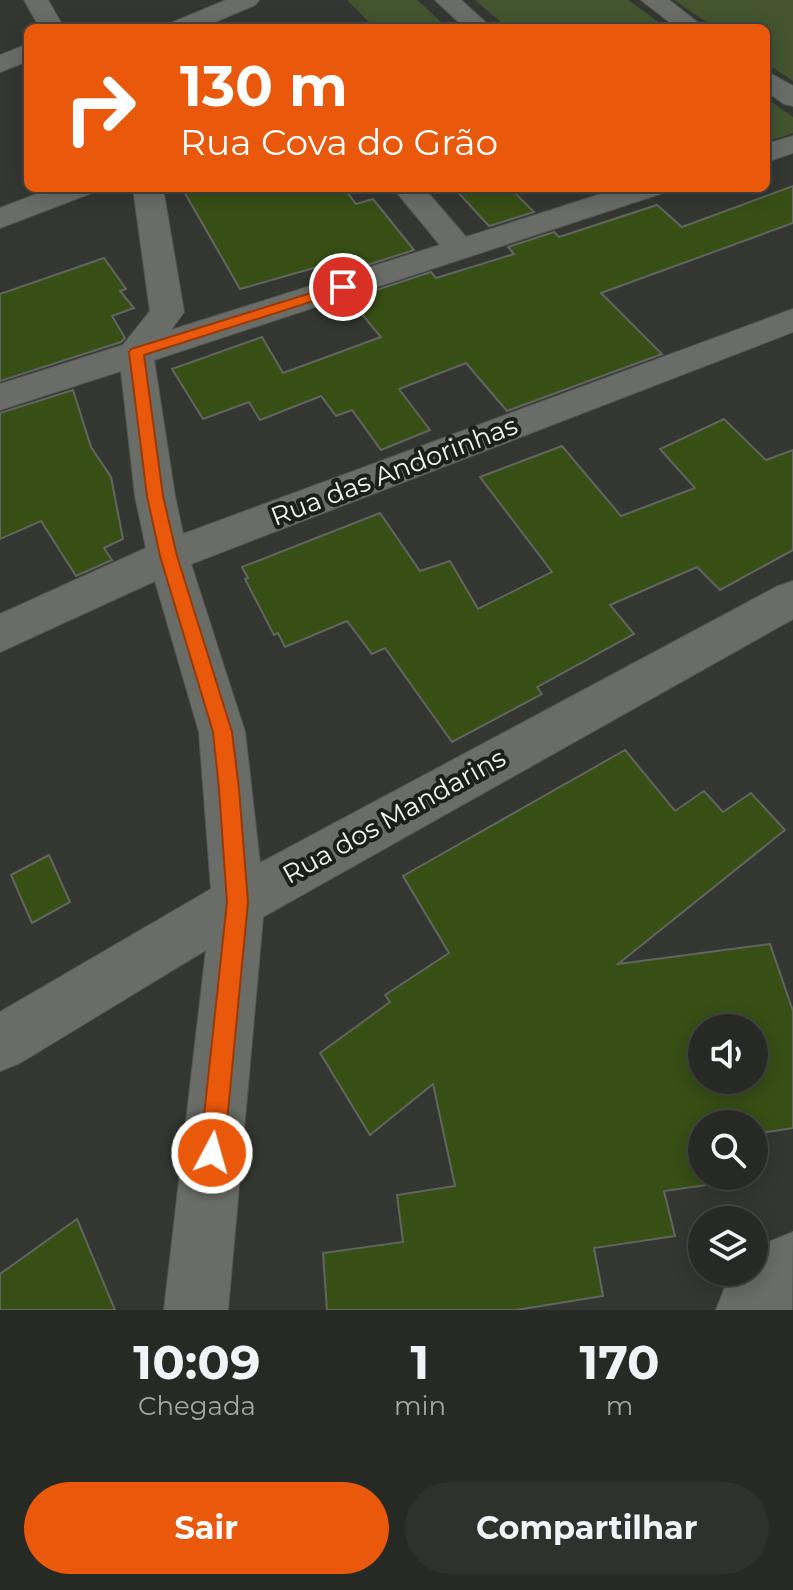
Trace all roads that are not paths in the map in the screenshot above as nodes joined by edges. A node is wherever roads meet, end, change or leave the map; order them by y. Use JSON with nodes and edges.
{"nodes":[{"id":1,"x":447,"y":0,"type":"edge"},
{"id":2,"x":653,"y":0,"type":"edge"},
{"id":3,"x":38,"y":1,"type":"edge"},
{"id":4,"x":249,"y":8,"type":"edge"},
{"id":5,"x":50,"y":24,"type":"edge"},
{"id":6,"x":194,"y":24,"type":"edge"},
{"id":7,"x":475,"y":24,"type":"edge"},
{"id":8,"x":687,"y":24,"type":"edge"},
{"id":9,"x":24,"y":54,"type":"edge"},
{"id":10,"x":0,"y":64,"type":"edge"},
{"id":11,"x":770,"y":82,"type":"edge"},
{"id":12,"x":793,"y":98,"type":"edge"},
{"id":13,"x":793,"y":144,"type":"edge"},
{"id":14,"x":770,"y":152,"type":"edge"},
{"id":15,"x":69,"y":192,"type":"edge"},
{"id":16,"x":149,"y":192,"type":"edge"},
{"id":17,"x":411,"y":192,"type":"edge"},
{"id":18,"x":638,"y":192,"type":"edge"},
{"id":19,"x":0,"y":219,"type":"edge"},
{"id":20,"x":461,"y":250,"type":"junction"},
{"id":21,"x":793,"y":320,"type":"edge"},
{"id":22,"x":136,"y":352,"type":"junction"},
{"id":23,"x":0,"y":397,"type":"edge"},
{"id":24,"x":168,"y":556,"type":"junction"},
{"id":25,"x":793,"y":598,"type":"edge"},
{"id":26,"x":0,"y":634,"type":"edge"},
{"id":27,"x":238,"y":902,"type":"junction"},
{"id":28,"x":0,"y":1043,"type":"edge"},
{"id":29,"x":793,"y":1263,"type":"edge"},
{"id":30,"x":196,"y":1310,"type":"edge"},
{"id":31,"x":748,"y":1310,"type":"edge"}],
"edges":[{"from":1,"to":7,"type":"street"},
{"from":2,"to":8,"type":"street"},
{"from":3,"to":5,"type":"street"},
{"from":4,"to":6,"type":"street"},
{"from":9,"to":10,"type":"street"},
{"from":11,"to":12,"type":"street"},
{"from":13,"to":14,"type":"street"},
{"from":15,"to":19,"type":"street"},
{"from":16,"to":22,"type":"street"},
{"from":17,"to":20,"type":"street"},
{"from":18,"to":20,"type":"street"},
{"from":20,"to":22,"type":"street"},
{"from":21,"to":24,"type":"street","name":"Rua das Andorinhas"},
{"from":22,"to":23,"type":"street"},
{"from":22,"to":24,"type":"street"},
{"from":24,"to":26,"type":"street","name":"Rua das Andorinhas"},
{"from":24,"to":27,"type":"street"},
{"from":25,"to":27,"type":"street","name":"Rua dos Mandarins"},
{"from":27,"to":28,"type":"street","name":"Rua dos Mandarins"},
{"from":27,"to":30,"type":"street"},
{"from":29,"to":31,"type":"street"}]}
